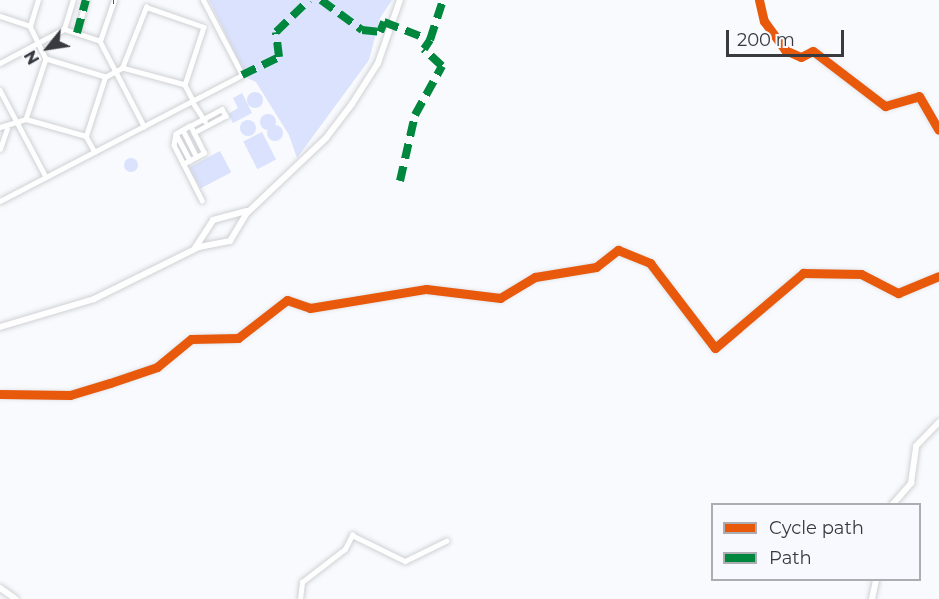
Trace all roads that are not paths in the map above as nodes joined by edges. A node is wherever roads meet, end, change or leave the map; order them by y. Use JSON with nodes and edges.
{"nodes":[{"id":1,"x":38,"y":0,"type":"edge"},
{"id":2,"x":73,"y":0,"type":"edge"},
{"id":3,"x":87,"y":0,"type":"edge"},
{"id":4,"x":114,"y":0,"type":"edge"},
{"id":5,"x":142,"y":0,"type":"edge"},
{"id":6,"x":203,"y":0,"type":"edge"},
{"id":7,"x":400,"y":0,"type":"edge"},
{"id":8,"x":146,"y":7,"type":"junction"},
{"id":9,"x":0,"y":16,"type":"edge"},
{"id":10,"x":214,"y":22,"type":"junction"},
{"id":11,"x":30,"y":26,"type":"junction"},
{"id":12,"x":204,"y":27,"type":"junction"},
{"id":13,"x":64,"y":29,"type":"junction"},
{"id":14,"x":77,"y":33,"type":"junction"},
{"id":15,"x":100,"y":41,"type":"junction"},
{"id":16,"x":39,"y":44,"type":"junction"},
{"id":17,"x":813,"y":51,"type":"dead end"},
{"id":18,"x":46,"y":59,"type":"junction"},
{"id":19,"x":0,"y":63,"type":"edge"},
{"id":20,"x":122,"y":68,"type":"junction"},
{"id":21,"x":114,"y":72,"type":"junction"},
{"id":22,"x":105,"y":77,"type":"junction"},
{"id":23,"x":185,"y":85,"type":"junction"},
{"id":24,"x":0,"y":90,"type":"edge"},
{"id":25,"x":194,"y":101,"type":"junction"},
{"id":26,"x":204,"y":118,"type":"junction"},
{"id":27,"x":26,"y":119,"type":"junction"},
{"id":28,"x":18,"y":124,"type":"junction"},
{"id":29,"x":144,"y":126,"type":"junction"},
{"id":30,"x":190,"y":126,"type":"junction"},
{"id":31,"x":208,"y":126,"type":"junction"},
{"id":32,"x":0,"y":127,"type":"edge"},
{"id":33,"x":7,"y":129,"type":"junction"},
{"id":34,"x":183,"y":130,"type":"junction"},
{"id":35,"x":939,"y":130,"type":"edge"},
{"id":36,"x":194,"y":133,"type":"junction"},
{"id":37,"x":176,"y":134,"type":"junction"},
{"id":38,"x":86,"y":136,"type":"junction"},
{"id":39,"x":0,"y":149,"type":"edge"},
{"id":40,"x":94,"y":152,"type":"junction"},
{"id":41,"x":197,"y":157,"type":"junction"},
{"id":42,"x":190,"y":160,"type":"junction"},
{"id":43,"x":183,"y":164,"type":"junction"},
{"id":44,"x":46,"y":177,"type":"junction"},
{"id":45,"x":202,"y":200,"type":"dead end"},
{"id":46,"x":0,"y":201,"type":"edge"},
{"id":47,"x":253,"y":207,"type":"junction"},
{"id":48,"x":226,"y":218,"type":"junction"},
{"id":49,"x":208,"y":228,"type":"junction"},
{"id":50,"x":235,"y":233,"type":"junction"},
{"id":51,"x":217,"y":244,"type":"junction"},
{"id":52,"x":191,"y":251,"type":"junction"},
{"id":53,"x":939,"y":276,"type":"edge"},
{"id":54,"x":0,"y":327,"type":"edge"},
{"id":55,"x":0,"y":394,"type":"edge"},
{"id":56,"x":939,"y":422,"type":"edge"},
{"id":57,"x":894,"y":503,"type":"edge"},
{"id":58,"x":446,"y":541,"type":"dead end"},
{"id":59,"x":876,"y":581,"type":"edge"},
{"id":60,"x":0,"y":588,"type":"edge"},
{"id":61,"x":16,"y":599,"type":"edge"},
{"id":62,"x":300,"y":599,"type":"edge"},
{"id":63,"x":872,"y":599,"type":"edge"}],
"edges":[{"from":1,"to":11,"type":"street"},
{"from":2,"to":13,"type":"street"},
{"from":3,"to":14,"type":"street"},
{"from":4,"to":15,"type":"street"},
{"from":5,"to":8,"type":"street"},
{"from":6,"to":10,"type":"street"},
{"from":7,"to":47,"type":"street"},
{"from":8,"to":12,"type":"street"},
{"from":8,"to":20,"type":"street"},
{"from":9,"to":11,"type":"street"},
{"from":10,"to":12,"type":"street"},
{"from":10,"to":25,"type":"street"},
{"from":11,"to":16,"type":"street"},
{"from":12,"to":23,"type":"street"},
{"from":13,"to":14,"type":"street"},
{"from":13,"to":16,"type":"street"},
{"from":14,"to":15,"type":"street"},
{"from":15,"to":21,"type":"street"},
{"from":16,"to":18,"type":"street"},
{"from":16,"to":19,"type":"street"},
{"from":17,"to":35,"type":"street"},
{"from":18,"to":22,"type":"street"},
{"from":18,"to":27,"type":"street"},
{"from":20,"to":21,"type":"street"},
{"from":20,"to":23,"type":"street"},
{"from":21,"to":22,"type":"street"},
{"from":21,"to":29,"type":"street"},
{"from":22,"to":38,"type":"street"},
{"from":23,"to":25,"type":"street"},
{"from":24,"to":28,"type":"street"},
{"from":25,"to":26,"type":"street"},
{"from":25,"to":29,"type":"street"},
{"from":26,"to":30,"type":"street"},
{"from":26,"to":31,"type":"street"},
{"from":26,"to":31,"type":"street"},
{"from":27,"to":28,"type":"street"},
{"from":27,"to":38,"type":"street"},
{"from":28,"to":33,"type":"street"},
{"from":28,"to":44,"type":"street"},
{"from":29,"to":40,"type":"street"},
{"from":30,"to":34,"type":"street"},
{"from":30,"to":36,"type":"street"},
{"from":31,"to":36,"type":"street"},
{"from":32,"to":33,"type":"street"},
{"from":33,"to":39,"type":"street"},
{"from":34,"to":37,"type":"street"},
{"from":34,"to":41,"type":"street"},
{"from":36,"to":41,"type":"street"},
{"from":37,"to":42,"type":"street"},
{"from":37,"to":43,"type":"street"},
{"from":38,"to":40,"type":"street"},
{"from":40,"to":44,"type":"street"},
{"from":41,"to":42,"type":"street"},
{"from":42,"to":43,"type":"street"},
{"from":43,"to":45,"type":"street"},
{"from":44,"to":46,"type":"street"},
{"from":47,"to":48,"type":"street"},
{"from":47,"to":50,"type":"street"},
{"from":48,"to":49,"type":"street"},
{"from":48,"to":50,"type":"street"},
{"from":49,"to":51,"type":"street"},
{"from":49,"to":52,"type":"street"},
{"from":50,"to":51,"type":"street"},
{"from":51,"to":52,"type":"street"},
{"from":52,"to":54,"type":"street"},
{"from":53,"to":55,"type":"street"},
{"from":56,"to":57,"type":"street"},
{"from":58,"to":62,"type":"street"},
{"from":59,"to":63,"type":"street"},
{"from":60,"to":61,"type":"street"}]}
